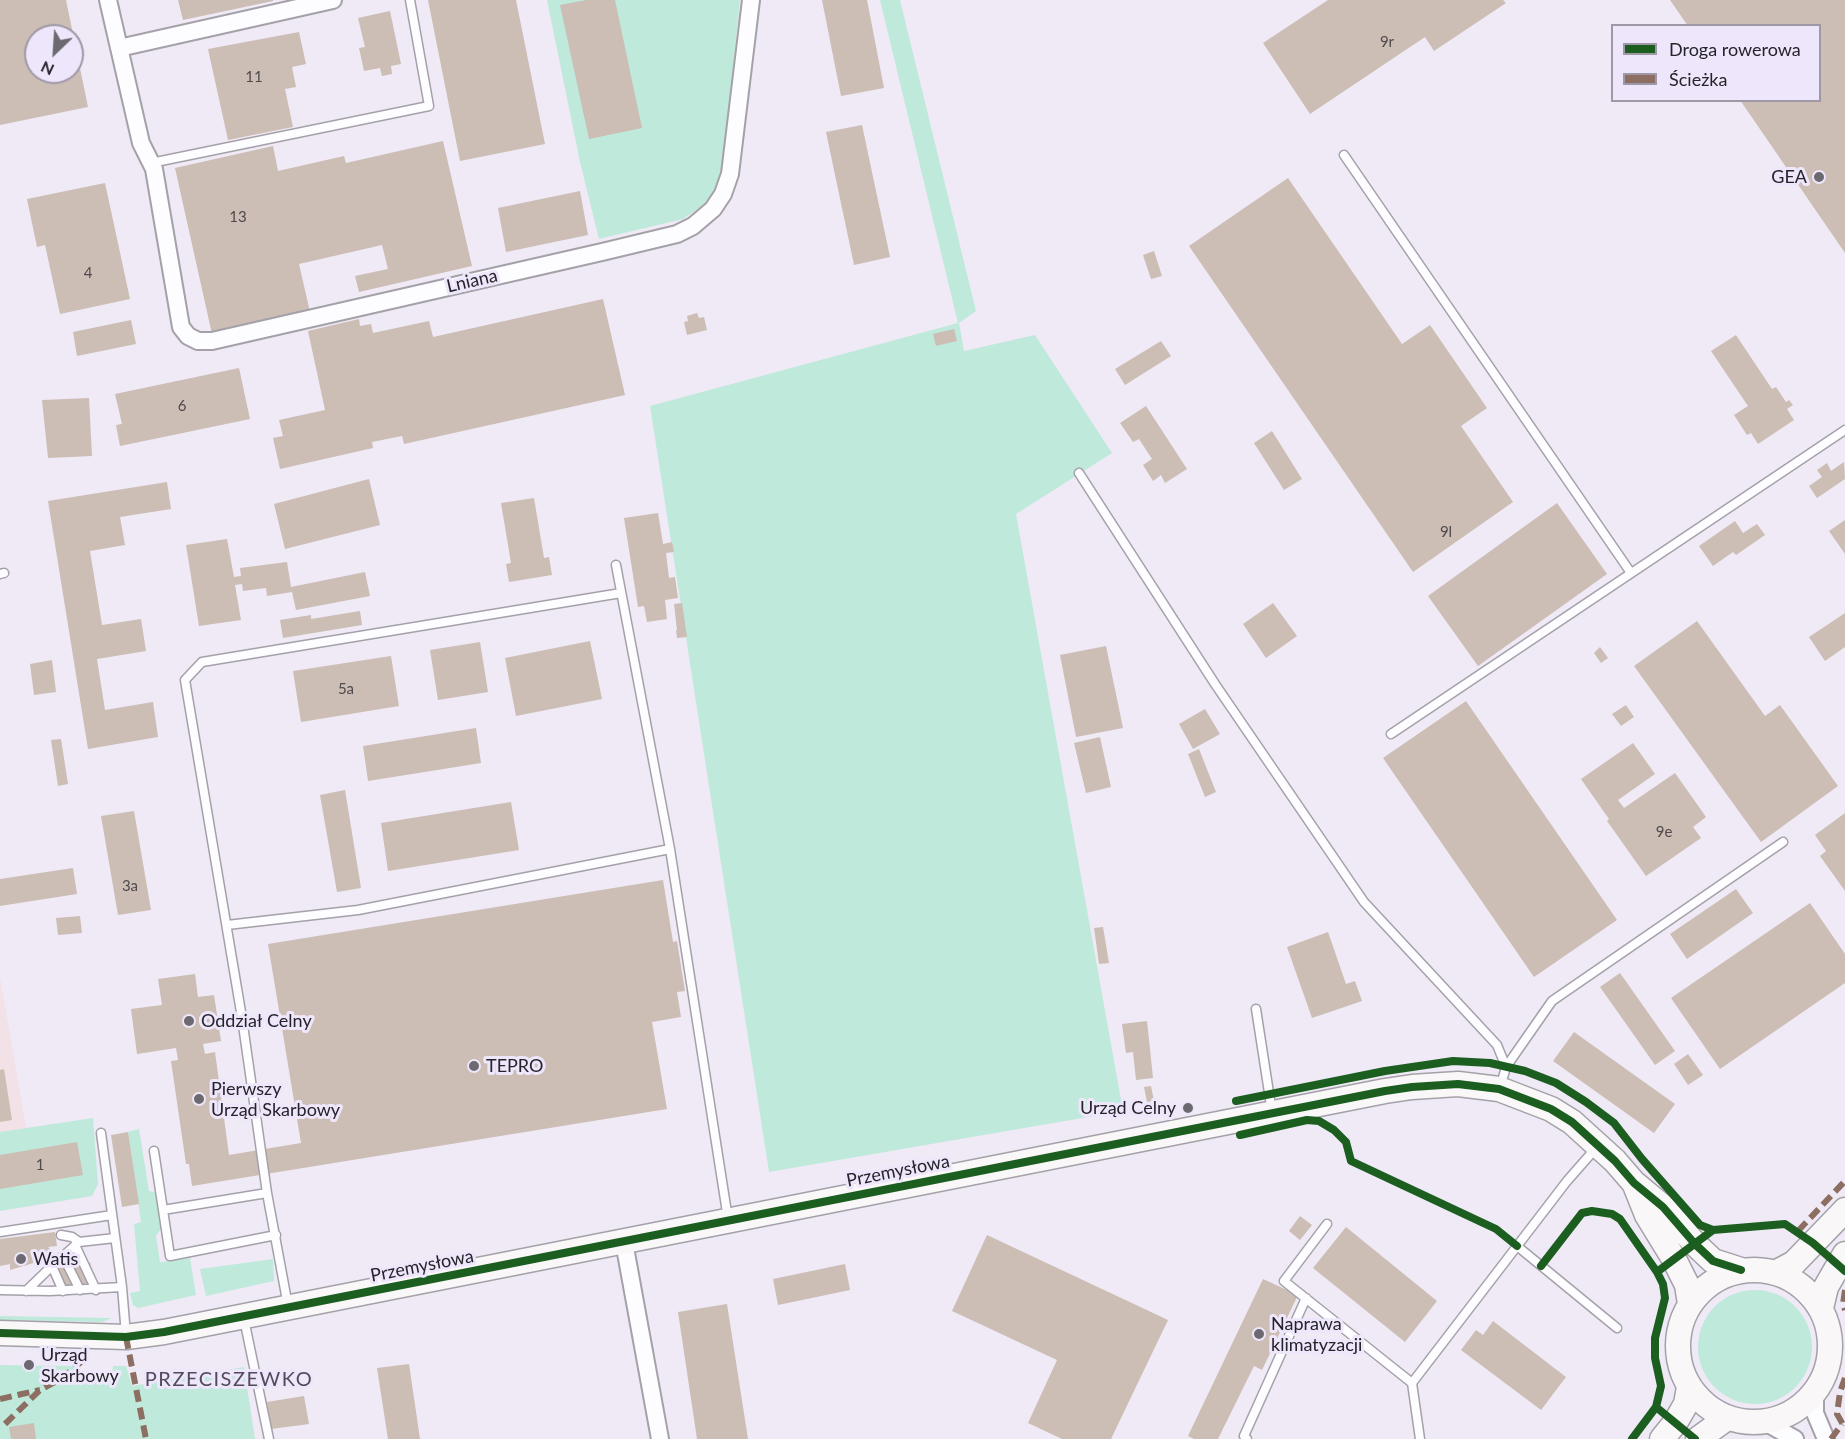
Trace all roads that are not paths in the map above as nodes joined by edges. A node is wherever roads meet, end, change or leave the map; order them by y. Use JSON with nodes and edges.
{"nodes":[{"id":1,"x":108,"y":0,"type":"edge"},
{"id":2,"x":333,"y":0,"type":"edge"},
{"id":3,"x":410,"y":0,"type":"edge"},
{"id":4,"x":751,"y":0,"type":"edge"},
{"id":5,"x":119,"y":48,"type":"junction"},
{"id":6,"x":1344,"y":155,"type":"dead end"},
{"id":7,"x":151,"y":163,"type":"junction"},
{"id":8,"x":1845,"y":430,"type":"edge"},
{"id":9,"x":1079,"y":473,"type":"dead end"},
{"id":10,"x":616,"y":565,"type":"dead end"},
{"id":11,"x":1631,"y":573,"type":"junction"},
{"id":12,"x":621,"y":593,"type":"junction"},
{"id":13,"x":1391,"y":734,"type":"dead end"},
{"id":14,"x":1783,"y":842,"type":"dead end"},
{"id":15,"x":670,"y":849,"type":"junction"},
{"id":16,"x":227,"y":925,"type":"junction"},
{"id":17,"x":1256,"y":1009,"type":"dead end"},
{"id":18,"x":1503,"y":1078,"type":"junction"},
{"id":19,"x":1272,"y":1113,"type":"junction"},
{"id":20,"x":101,"y":1133,"type":"dead end"},
{"id":21,"x":1599,"y":1145,"type":"junction"},
{"id":22,"x":154,"y":1151,"type":"dead end"},
{"id":23,"x":1634,"y":1183,"type":"junction"},
{"id":24,"x":267,"y":1193,"type":"junction"},
{"id":25,"x":163,"y":1210,"type":"junction"},
{"id":26,"x":1845,"y":1210,"type":"edge"},
{"id":27,"x":112,"y":1215,"type":"junction"},
{"id":28,"x":728,"y":1220,"type":"junction"},
{"id":29,"x":1327,"y":1224,"type":"dead end"},
{"id":30,"x":0,"y":1232,"type":"edge"},
{"id":31,"x":62,"y":1235,"type":"dead end"},
{"id":32,"x":276,"y":1235,"type":"junction"},
{"id":33,"x":115,"y":1238,"type":"junction"},
{"id":34,"x":624,"y":1242,"type":"junction"},
{"id":35,"x":77,"y":1244,"type":"junction"},
{"id":36,"x":1517,"y":1246,"type":"junction"},
{"id":37,"x":1845,"y":1254,"type":"edge"},
{"id":38,"x":63,"y":1256,"type":"junction"},
{"id":39,"x":52,"y":1266,"type":"junction"},
{"id":40,"x":1741,"y":1270,"type":"junction"},
{"id":41,"x":1777,"y":1272,"type":"junction"},
{"id":42,"x":122,"y":1287,"type":"junction"},
{"id":43,"x":0,"y":1290,"type":"edge"},
{"id":44,"x":80,"y":1290,"type":"junction"},
{"id":45,"x":96,"y":1290,"type":"junction"},
{"id":46,"x":26,"y":1291,"type":"junction"},
{"id":47,"x":63,"y":1291,"type":"junction"},
{"id":48,"x":1306,"y":1298,"type":"junction"},
{"id":49,"x":1690,"y":1304,"type":"junction"},
{"id":50,"x":288,"y":1307,"type":"junction"},
{"id":51,"x":1821,"y":1308,"type":"junction"},
{"id":52,"x":244,"y":1316,"type":"junction"},
{"id":53,"x":1617,"y":1328,"type":"dead end"},
{"id":54,"x":0,"y":1333,"type":"edge"},
{"id":55,"x":126,"y":1337,"type":"junction"},
{"id":56,"x":1412,"y":1383,"type":"junction"},
{"id":57,"x":1689,"y":1387,"type":"junction"},
{"id":58,"x":1815,"y":1393,"type":"junction"},
{"id":59,"x":1727,"y":1418,"type":"junction"},
{"id":60,"x":1765,"y":1422,"type":"junction"},
{"id":61,"x":1244,"y":1438,"type":"edge"},
{"id":62,"x":269,"y":1439,"type":"edge"},
{"id":63,"x":660,"y":1439,"type":"edge"},
{"id":64,"x":1420,"y":1439,"type":"edge"},
{"id":65,"x":1662,"y":1439,"type":"edge"},
{"id":66,"x":1698,"y":1439,"type":"edge"},
{"id":67,"x":1795,"y":1439,"type":"edge"},
{"id":68,"x":1826,"y":1439,"type":"edge"}],
"edges":[{"from":1,"to":5,"type":"street","name":"Lniana"},
{"from":2,"to":5,"type":"street"},
{"from":3,"to":7,"type":"lane"},
{"from":4,"to":7,"type":"street","name":"Lniana"},
{"from":5,"to":7,"type":"street","name":"Lniana"},
{"from":6,"to":11,"type":"lane"},
{"from":8,"to":11,"type":"lane"},
{"from":9,"to":18,"type":"lane"},
{"from":10,"to":12,"type":"lane"},
{"from":11,"to":13,"type":"lane"},
{"from":12,"to":15,"type":"lane"},
{"from":12,"to":16,"type":"lane"},
{"from":14,"to":18,"type":"lane"},
{"from":15,"to":16,"type":"lane"},
{"from":15,"to":28,"type":"lane"},
{"from":16,"to":24,"type":"lane"},
{"from":17,"to":19,"type":"lane"},
{"from":18,"to":19,"type":"street","name":"Przemysłowa"},
{"from":18,"to":21,"type":"street","name":"Przemysłowa"},
{"from":19,"to":28,"type":"street","name":"Przemysłowa"},
{"from":20,"to":27,"type":"lane"},
{"from":21,"to":23,"type":"street","name":"Przemysłowa"},
{"from":21,"to":36,"type":"lane"},
{"from":22,"to":25,"type":"lane"},
{"from":23,"to":40,"type":"street","name":"Przemysłowa"},
{"from":23,"to":49,"type":"street","name":"Przemysłowa"},
{"from":24,"to":25,"type":"lane"},
{"from":24,"to":32,"type":"lane"},
{"from":25,"to":32,"type":"lane"},
{"from":26,"to":41,"type":"street"},
{"from":27,"to":30,"type":"lane"},
{"from":27,"to":33,"type":"lane"},
{"from":28,"to":34,"type":"street","name":"Przemysłowa"},
{"from":29,"to":48,"type":"lane"},
{"from":31,"to":35,"type":"lane"},
{"from":32,"to":50,"type":"lane"},
{"from":33,"to":35,"type":"lane"},
{"from":33,"to":42,"type":"lane"},
{"from":34,"to":50,"type":"street","name":"Przemysłowa"},
{"from":34,"to":63,"type":"street"},
{"from":35,"to":38,"type":"lane"},
{"from":35,"to":45,"type":"lane"},
{"from":36,"to":53,"type":"lane"},
{"from":36,"to":56,"type":"lane"},
{"from":37,"to":51,"type":"street"},
{"from":38,"to":39,"type":"lane"},
{"from":38,"to":44,"type":"lane"},
{"from":39,"to":46,"type":"lane"},
{"from":39,"to":47,"type":"lane"},
{"from":40,"to":41,"type":"street"},
{"from":40,"to":49,"type":"street"},
{"from":41,"to":51,"type":"street"},
{"from":42,"to":45,"type":"lane"},
{"from":42,"to":55,"type":"lane"},
{"from":43,"to":46,"type":"lane"},
{"from":44,"to":45,"type":"lane"},
{"from":44,"to":47,"type":"lane"},
{"from":46,"to":47,"type":"lane"},
{"from":48,"to":56,"type":"lane"},
{"from":48,"to":61,"type":"lane"},
{"from":49,"to":57,"type":"street"},
{"from":50,"to":52,"type":"street","name":"Przemysłowa"},
{"from":51,"to":58,"type":"street"},
{"from":52,"to":55,"type":"street","name":"Przemysłowa"},
{"from":52,"to":62,"type":"lane"},
{"from":54,"to":55,"type":"street","name":"Przemysłowa"},
{"from":56,"to":64,"type":"lane"},
{"from":57,"to":59,"type":"street"},
{"from":57,"to":65,"type":"street"},
{"from":58,"to":60,"type":"street"},
{"from":58,"to":68,"type":"street"},
{"from":59,"to":60,"type":"street"},
{"from":59,"to":66,"type":"street"},
{"from":60,"to":67,"type":"street"}]}
